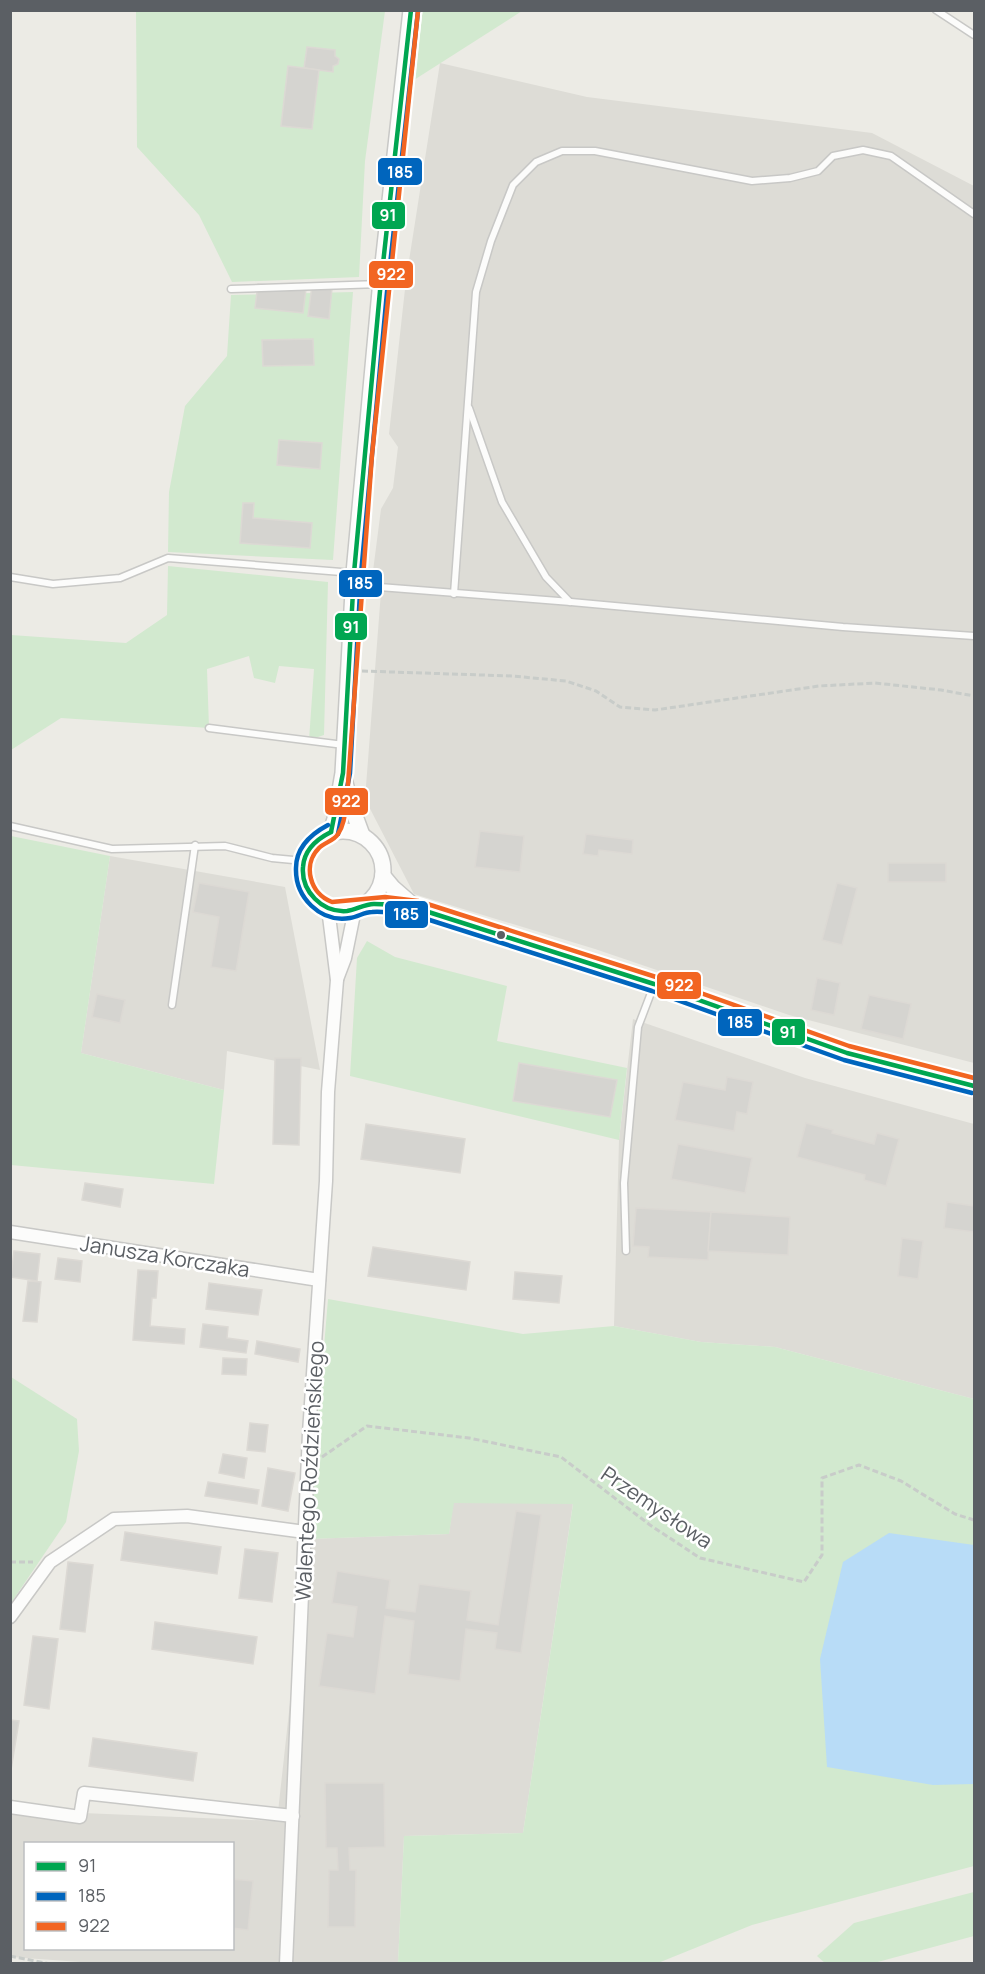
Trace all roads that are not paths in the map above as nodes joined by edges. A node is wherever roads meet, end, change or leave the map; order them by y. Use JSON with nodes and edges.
{"nodes":[{"id":1,"x":411,"y":10,"type":"edge"},
{"id":2,"x":936,"y":10,"type":"edge"},
{"id":3,"x":975,"y":35,"type":"edge"},
{"id":4,"x":975,"y":214,"type":"edge"},
{"id":5,"x":381,"y":284,"type":"junction"},
{"id":6,"x":231,"y":289,"type":"dead end"},
{"id":7,"x":468,"y":406,"type":"junction"},
{"id":8,"x":10,"y":577,"type":"edge"},
{"id":9,"x":354,"y":579,"type":"junction"},
{"id":10,"x":454,"y":594,"type":"junction"},
{"id":11,"x":570,"y":602,"type":"junction"},
{"id":12,"x":975,"y":636,"type":"edge"},
{"id":13,"x":209,"y":728,"type":"dead end"},
{"id":14,"x":344,"y":745,"type":"junction"},
{"id":15,"x":343,"y":773,"type":"junction"},
{"id":16,"x":10,"y":826,"type":"edge"},
{"id":17,"x":331,"y":832,"type":"junction"},
{"id":18,"x":362,"y":835,"type":"junction"},
{"id":19,"x":195,"y":845,"type":"junction"},
{"id":20,"x":304,"y":861,"type":"junction"},
{"id":21,"x":383,"y":876,"type":"junction"},
{"id":22,"x":360,"y":907,"type":"junction"},
{"id":23,"x":328,"y":908,"type":"junction"},
{"id":24,"x":416,"y":908,"type":"junction"},
{"id":25,"x":337,"y":980,"type":"junction"},
{"id":26,"x":654,"y":984,"type":"junction"},
{"id":27,"x":172,"y":1005,"type":"dead end"},
{"id":28,"x":975,"y":1086,"type":"edge"},
{"id":29,"x":10,"y":1232,"type":"edge"},
{"id":30,"x":626,"y":1251,"type":"dead end"},
{"id":31,"x":319,"y":1280,"type":"junction"},
{"id":32,"x":305,"y":1532,"type":"junction"},
{"id":33,"x":10,"y":1617,"type":"edge"},
{"id":34,"x":10,"y":1807,"type":"edge"},
{"id":35,"x":293,"y":1816,"type":"junction"},
{"id":36,"x":286,"y":1964,"type":"edge"}],
"edges":[{"from":1,"to":5,"type":"street"},
{"from":2,"to":3,"type":"lane"},
{"from":4,"to":7,"type":"lane"},
{"from":5,"to":6,"type":"lane"},
{"from":5,"to":9,"type":"street"},
{"from":7,"to":10,"type":"lane"},
{"from":7,"to":11,"type":"lane"},
{"from":8,"to":9,"type":"lane"},
{"from":9,"to":10,"type":"lane"},
{"from":9,"to":14,"type":"street"},
{"from":10,"to":11,"type":"lane"},
{"from":11,"to":12,"type":"lane"},
{"from":13,"to":14,"type":"lane"},
{"from":14,"to":15,"type":"street"},
{"from":15,"to":17,"type":"street"},
{"from":15,"to":18,"type":"street"},
{"from":16,"to":19,"type":"lane"},
{"from":17,"to":18,"type":"street"},
{"from":17,"to":20,"type":"street"},
{"from":18,"to":21,"type":"street"},
{"from":19,"to":20,"type":"lane"},
{"from":19,"to":27,"type":"lane"},
{"from":20,"to":23,"type":"street"},
{"from":21,"to":22,"type":"street"},
{"from":21,"to":24,"type":"street"},
{"from":22,"to":23,"type":"street"},
{"from":22,"to":24,"type":"street"},
{"from":22,"to":25,"type":"street","name":"Walentego Roździeńskiego"},
{"from":23,"to":25,"type":"street","name":"Walentego Roździeńskiego"},
{"from":24,"to":26,"type":"street"},
{"from":25,"to":31,"type":"street","name":"Walentego Roździeńskiego"},
{"from":26,"to":28,"type":"street"},
{"from":26,"to":30,"type":"lane"},
{"from":29,"to":31,"type":"street","name":"Janusza Korczaka"},
{"from":31,"to":32,"type":"street","name":"Walentego Roździeńskiego"},
{"from":32,"to":33,"type":"street"},
{"from":32,"to":35,"type":"street","name":"Walentego Roździeńskiego"},
{"from":34,"to":35,"type":"street"},
{"from":35,"to":36,"type":"street","name":"Walentego Roździeńskiego"}]}
